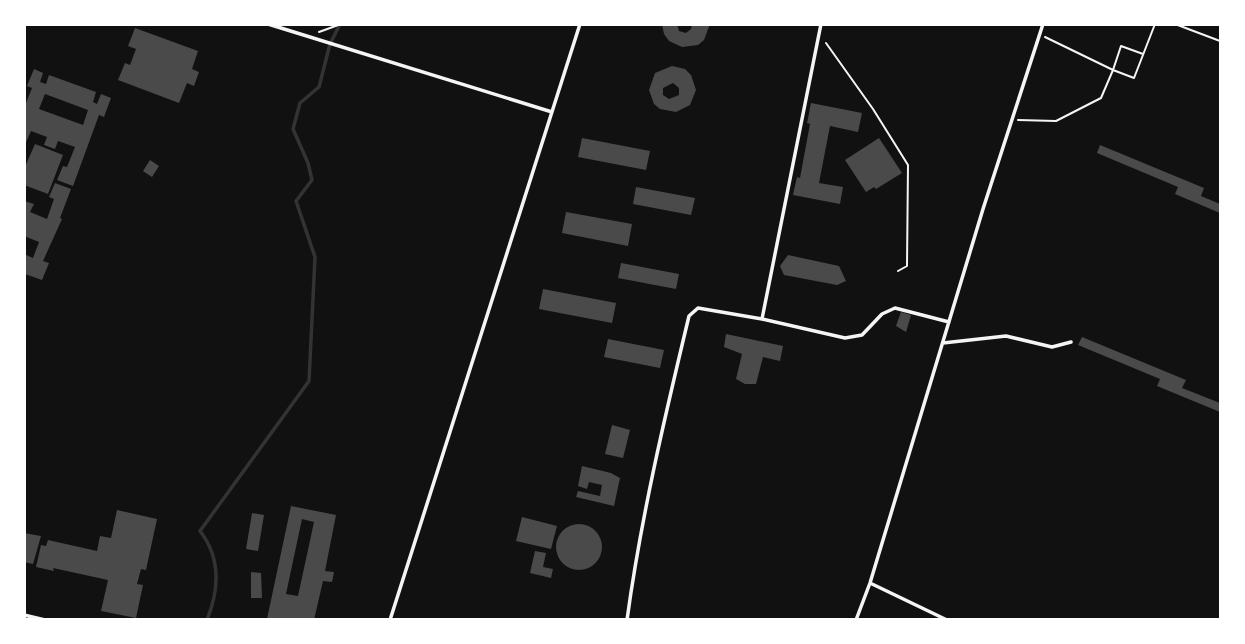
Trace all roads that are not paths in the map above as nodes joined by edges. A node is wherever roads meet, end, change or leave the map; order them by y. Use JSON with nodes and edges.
{"nodes":[{"id":1,"x":268,"y":24,"type":"edge"},
{"id":2,"x":580,"y":24,"type":"edge"},
{"id":3,"x":821,"y":24,"type":"edge"},
{"id":4,"x":1043,"y":24,"type":"edge"},
{"id":5,"x":552,"y":112,"type":"junction"},
{"id":6,"x":762,"y":319,"type":"junction"},
{"id":7,"x":949,"y":322,"type":"junction"},
{"id":8,"x":1071,"y":342,"type":"dead end"},
{"id":9,"x":943,"y":343,"type":"junction"},
{"id":10,"x":870,"y":583,"type":"junction"},
{"id":11,"x":25,"y":616,"type":"edge"},
{"id":12,"x":45,"y":620,"type":"edge"},
{"id":13,"x":390,"y":620,"type":"edge"},
{"id":14,"x":627,"y":620,"type":"edge"},
{"id":15,"x":856,"y":620,"type":"edge"},
{"id":16,"x":947,"y":620,"type":"edge"}],
"edges":[{"from":1,"to":5,"type":"lane"},
{"from":2,"to":5,"type":"lane"},
{"from":3,"to":6,"type":"lane"},
{"from":4,"to":7,"type":"lane"},
{"from":5,"to":13,"type":"lane"},
{"from":6,"to":7,"type":"lane"},
{"from":6,"to":14,"type":"lane"},
{"from":7,"to":9,"type":"lane"},
{"from":8,"to":9,"type":"lane"},
{"from":9,"to":10,"type":"lane"},
{"from":10,"to":15,"type":"lane"},
{"from":10,"to":16,"type":"lane"},
{"from":11,"to":12,"type":"lane"}]}
